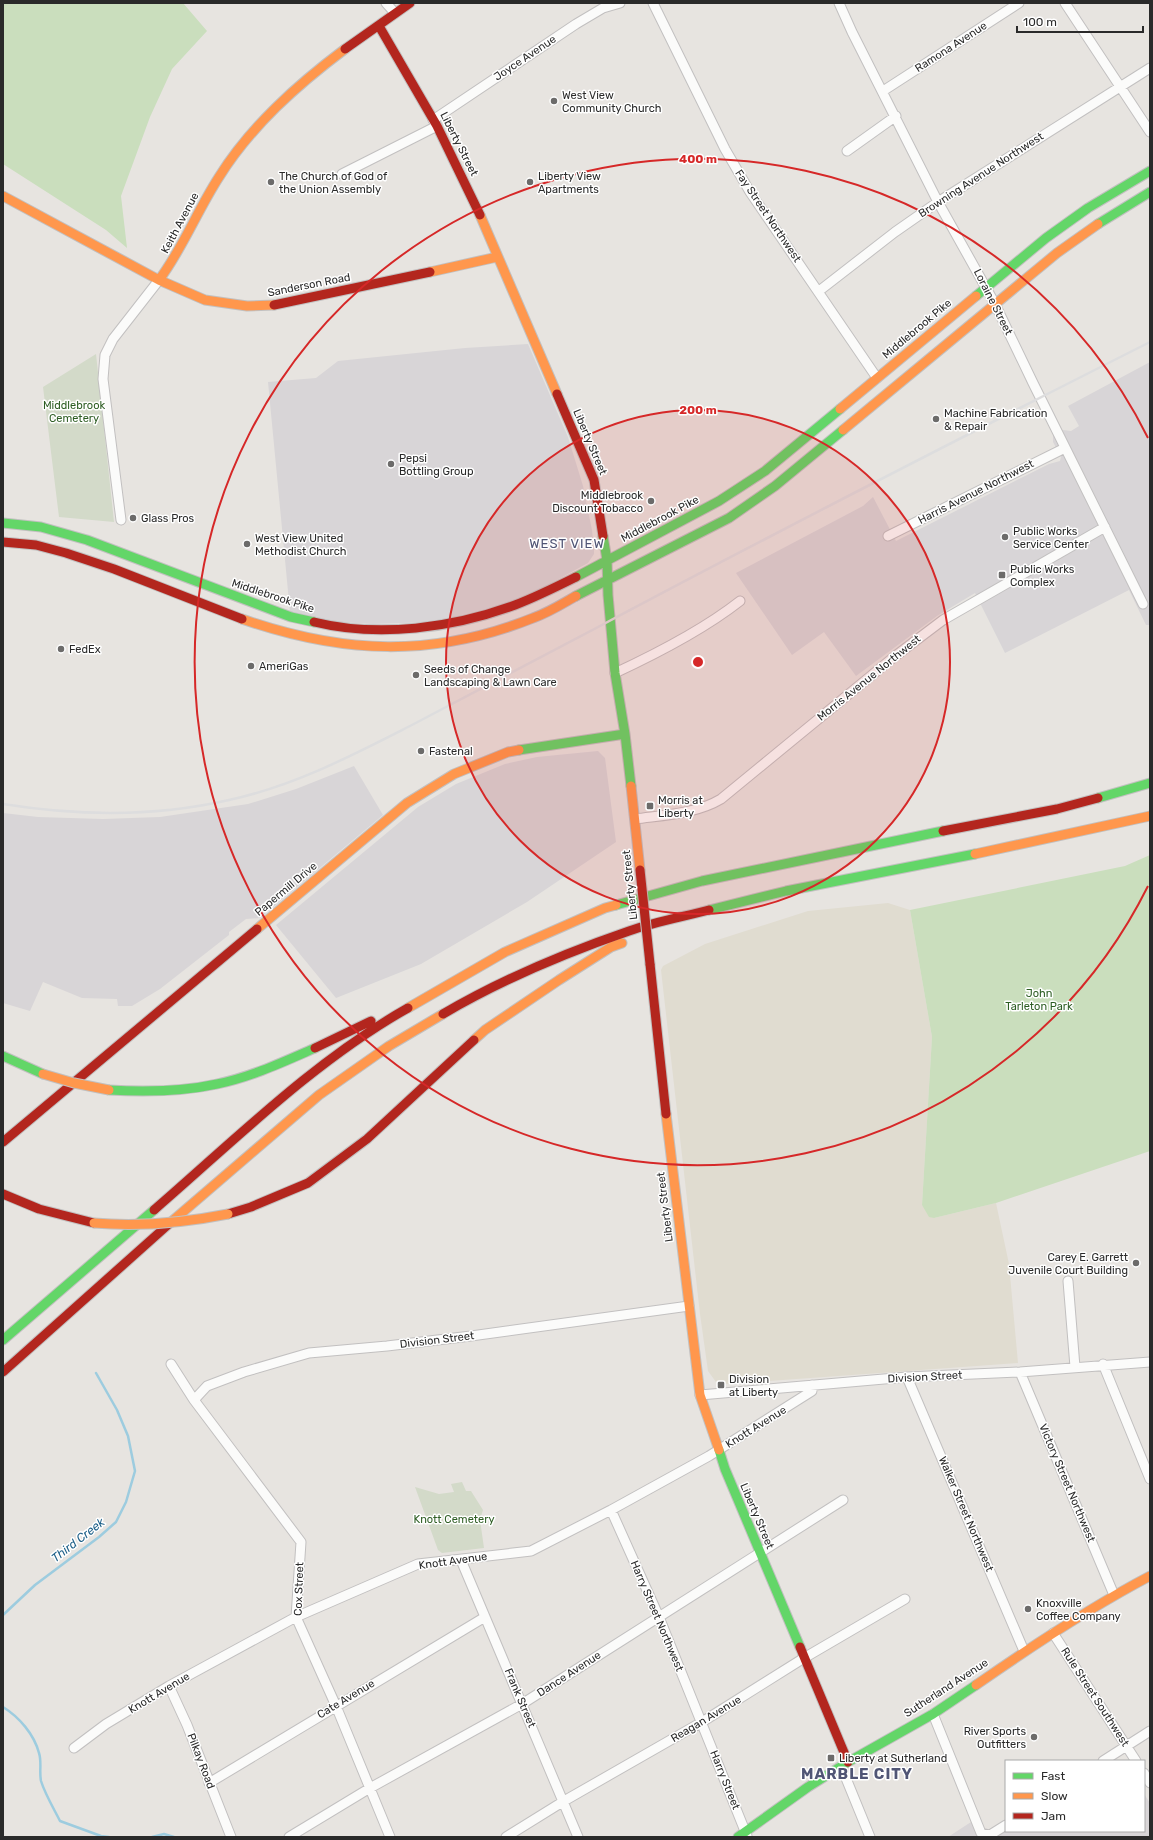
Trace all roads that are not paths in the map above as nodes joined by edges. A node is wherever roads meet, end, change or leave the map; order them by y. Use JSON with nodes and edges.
{"nodes":[{"id":1,"x":386,"y":3,"type":"edge"},
{"id":2,"x":410,"y":3,"type":"edge"},
{"id":3,"x":620,"y":3,"type":"edge"},
{"id":4,"x":653,"y":3,"type":"edge"},
{"id":5,"x":839,"y":3,"type":"edge"},
{"id":6,"x":1019,"y":3,"type":"edge"},
{"id":7,"x":1065,"y":3,"type":"edge"},
{"id":8,"x":395,"y":13,"type":"junction"},
{"id":9,"x":379,"y":26,"type":"junction"},
{"id":10,"x":1150,"y":68,"type":"edge"},
{"id":11,"x":1121,"y":87,"type":"junction"},
{"id":12,"x":883,"y":91,"type":"junction"},
{"id":13,"x":896,"y":116,"type":"junction"},
{"id":14,"x":435,"y":123,"type":"junction"},
{"id":15,"x":1150,"y":132,"type":"edge"},
{"id":16,"x":847,"y":151,"type":"dead end"},
{"id":17,"x":1150,"y":171,"type":"edge"},
{"id":18,"x":342,"y":174,"type":"dead end"},
{"id":19,"x":1150,"y":192,"type":"edge"},
{"id":20,"x":3,"y":196,"type":"edge"},
{"id":21,"x":938,"y":202,"type":"junction"},
{"id":22,"x":497,"y":257,"type":"junction"},
{"id":23,"x":159,"y":280,"type":"junction"},
{"id":24,"x":986,"y":287,"type":"junction"},
{"id":25,"x":819,"y":291,"type":"junction"},
{"id":26,"x":995,"y":304,"type":"junction"},
{"id":27,"x":877,"y":378,"type":"junction"},
{"id":28,"x":1065,"y":448,"type":"junction"},
{"id":29,"x":121,"y":520,"type":"dead end"},
{"id":30,"x":3,"y":523,"type":"edge"},
{"id":31,"x":1105,"y":527,"type":"junction"},
{"id":32,"x":888,"y":536,"type":"dead end"},
{"id":33,"x":3,"y":542,"type":"edge"},
{"id":34,"x":606,"y":560,"type":"junction"},
{"id":35,"x":608,"y":581,"type":"junction"},
{"id":36,"x":740,"y":601,"type":"dead end"},
{"id":37,"x":1143,"y":604,"type":"dead end"},
{"id":38,"x":615,"y":672,"type":"junction"},
{"id":39,"x":625,"y":734,"type":"junction"},
{"id":40,"x":1150,"y":783,"type":"edge"},
{"id":41,"x":1150,"y":816,"type":"edge"},
{"id":42,"x":635,"y":819,"type":"junction"},
{"id":43,"x":717,"y":907,"type":"junction"},
{"id":44,"x":450,"y":983,"type":"junction"},
{"id":45,"x":3,"y":1056,"type":"edge"},
{"id":46,"x":3,"y":1142,"type":"edge"},
{"id":47,"x":3,"y":1194,"type":"edge"},
{"id":48,"x":1068,"y":1281,"type":"dead end"},
{"id":49,"x":689,"y":1306,"type":"junction"},
{"id":50,"x":3,"y":1340,"type":"edge"},
{"id":51,"x":1150,"y":1362,"type":"edge"},
{"id":52,"x":171,"y":1364,"type":"dead end"},
{"id":53,"x":1103,"y":1364,"type":"junction"},
{"id":54,"x":1075,"y":1367,"type":"junction"},
{"id":55,"x":3,"y":1372,"type":"edge"},
{"id":56,"x":1020,"y":1372,"type":"junction"},
{"id":57,"x":907,"y":1377,"type":"junction"},
{"id":58,"x":812,"y":1388,"type":"junction"},
{"id":59,"x":700,"y":1395,"type":"junction"},
{"id":60,"x":194,"y":1400,"type":"junction"},
{"id":61,"x":718,"y":1450,"type":"junction"},
{"id":62,"x":1150,"y":1478,"type":"edge"},
{"id":63,"x":844,"y":1500,"type":"dead end"},
{"id":64,"x":611,"y":1510,"type":"junction"},
{"id":65,"x":760,"y":1553,"type":"junction"},
{"id":66,"x":461,"y":1560,"type":"junction"},
{"id":67,"x":1150,"y":1576,"type":"edge"},
{"id":68,"x":1114,"y":1595,"type":"junction"},
{"id":69,"x":905,"y":1599,"type":"dead end"},
{"id":70,"x":659,"y":1616,"type":"junction"},
{"id":71,"x":296,"y":1617,"type":"junction"},
{"id":72,"x":485,"y":1617,"type":"junction"},
{"id":73,"x":1053,"y":1633,"type":"junction"},
{"id":74,"x":1024,"y":1651,"type":"junction"},
{"id":75,"x":804,"y":1658,"type":"junction"},
{"id":76,"x":169,"y":1686,"type":"junction"},
{"id":77,"x":522,"y":1704,"type":"junction"},
{"id":78,"x":336,"y":1706,"type":"junction"},
{"id":79,"x":933,"y":1714,"type":"junction"},
{"id":80,"x":702,"y":1722,"type":"junction"},
{"id":81,"x":1150,"y":1731,"type":"edge"},
{"id":82,"x":1126,"y":1746,"type":"junction"},
{"id":83,"x":74,"y":1748,"type":"dead end"},
{"id":84,"x":1105,"y":1760,"type":"edge"},
{"id":85,"x":1135,"y":1760,"type":"edge"},
{"id":86,"x":845,"y":1764,"type":"junction"},
{"id":87,"x":209,"y":1783,"type":"junction"},
{"id":88,"x":370,"y":1788,"type":"junction"},
{"id":89,"x":564,"y":1801,"type":"junction"},
{"id":90,"x":1005,"y":1826,"type":"edge"},
{"id":91,"x":744,"y":1835,"type":"edge"},
{"id":92,"x":231,"y":1837,"type":"edge"},
{"id":93,"x":289,"y":1837,"type":"edge"},
{"id":94,"x":390,"y":1837,"type":"edge"},
{"id":95,"x":506,"y":1837,"type":"edge"},
{"id":96,"x":578,"y":1837,"type":"edge"},
{"id":97,"x":870,"y":1837,"type":"edge"}],
"edges":[{"from":1,"to":8,"type":"street"},
{"from":2,"to":8,"type":"main road","name":"Keith Avenue"},
{"from":3,"to":14,"type":"street","name":"Joyce Avenue"},
{"from":4,"to":25,"type":"street","name":"Fay Street Northwest"},
{"from":5,"to":12,"type":"street","name":"Loraine Street"},
{"from":6,"to":12,"type":"street","name":"Ramona Avenue"},
{"from":7,"to":11,"type":"street"},
{"from":8,"to":9,"type":"main road","name":"Keith Avenue"},
{"from":9,"to":14,"type":"main road","name":"Liberty Street"},
{"from":9,"to":23,"type":"main road","name":"Keith Avenue"},
{"from":10,"to":11,"type":"street","name":"Browning Avenue Northwest"},
{"from":11,"to":15,"type":"street"},
{"from":11,"to":21,"type":"street","name":"Browning Avenue Northwest"},
{"from":12,"to":13,"type":"street","name":"Loraine Street"},
{"from":13,"to":16,"type":"street"},
{"from":13,"to":21,"type":"street","name":"Loraine Street"},
{"from":14,"to":18,"type":"street","name":"Joyce Avenue"},
{"from":14,"to":22,"type":"main road","name":"Liberty Street"},
{"from":17,"to":24,"type":"main road","name":"Middlebrook Pike"},
{"from":19,"to":26,"type":"main road"},
{"from":20,"to":23,"type":"main road","name":"Sanderson Road"},
{"from":21,"to":24,"type":"street","name":"Loraine Street"},
{"from":21,"to":25,"type":"street","name":"Browning Avenue Northwest"},
{"from":22,"to":23,"type":"main road","name":"Sanderson Road"},
{"from":22,"to":34,"type":"main road","name":"Liberty Street"},
{"from":23,"to":29,"type":"street","name":"Keith Avenue"},
{"from":24,"to":26,"type":"street","name":"Loraine Street"},
{"from":24,"to":27,"type":"main road","name":"Middlebrook Pike"},
{"from":25,"to":27,"type":"street","name":"Fay Street Northwest"},
{"from":26,"to":28,"type":"street","name":"Loraine Street"},
{"from":26,"to":35,"type":"main road"},
{"from":27,"to":34,"type":"main road","name":"Middlebrook Pike"},
{"from":28,"to":31,"type":"street","name":"Loraine Street"},
{"from":28,"to":32,"type":"street","name":"Harris Avenue Northwest"},
{"from":30,"to":34,"type":"main road","name":"Middlebrook Pike"},
{"from":31,"to":37,"type":"street","name":"Loraine Street"},
{"from":31,"to":42,"type":"street","name":"Morris Avenue Northwest"},
{"from":33,"to":35,"type":"main road"},
{"from":34,"to":35,"type":"main road","name":"Liberty Street"},
{"from":35,"to":38,"type":"main road","name":"Liberty Street"},
{"from":36,"to":38,"type":"street"},
{"from":38,"to":39,"type":"main road","name":"Liberty Street"},
{"from":39,"to":42,"type":"main road","name":"Liberty Street"},
{"from":39,"to":46,"type":"main road","name":"Papermill Drive"},
{"from":40,"to":44,"type":"main road"},
{"from":41,"to":43,"type":"main road"},
{"from":42,"to":49,"type":"main road","name":"Liberty Street","bridge":true},
{"from":43,"to":47,"type":"main road","bridge":true},
{"from":43,"to":55,"type":"main road"},
{"from":44,"to":45,"type":"main road","bridge":true},
{"from":44,"to":50,"type":"main road"},
{"from":48,"to":54,"type":"street"},
{"from":49,"to":59,"type":"main road","name":"Liberty Street"},
{"from":49,"to":60,"type":"street","name":"Division Street"},
{"from":51,"to":53,"type":"street","name":"Division Street"},
{"from":52,"to":60,"type":"street","name":"Cox Street"},
{"from":53,"to":54,"type":"street","name":"Division Street"},
{"from":53,"to":62,"type":"street"},
{"from":54,"to":56,"type":"street","name":"Division Street"},
{"from":56,"to":57,"type":"street","name":"Division Street"},
{"from":56,"to":68,"type":"street","name":"Victory Street Northwest"},
{"from":57,"to":58,"type":"street","name":"Division Street"},
{"from":57,"to":74,"type":"street","name":"Walker Street Northwest"},
{"from":58,"to":59,"type":"street","name":"Division Street"},
{"from":58,"to":61,"type":"street","name":"Knott Avenue"},
{"from":59,"to":61,"type":"main road","name":"Liberty Street"},
{"from":60,"to":71,"type":"street","name":"Cox Street"},
{"from":61,"to":64,"type":"street","name":"Knott Avenue"},
{"from":61,"to":65,"type":"main road","name":"Liberty Street"},
{"from":63,"to":65,"type":"street","name":"Dance Avenue"},
{"from":64,"to":66,"type":"street","name":"Knott Avenue"},
{"from":64,"to":70,"type":"street","name":"Harry Street Northwest"},
{"from":65,"to":70,"type":"street","name":"Dance Avenue"},
{"from":65,"to":75,"type":"main road","name":"Liberty Street"},
{"from":66,"to":71,"type":"street","name":"Knott Avenue"},
{"from":66,"to":72,"type":"street","name":"Frank Street"},
{"from":67,"to":68,"type":"main road","name":"Sutherland Avenue"},
{"from":68,"to":73,"type":"main road","name":"Sutherland Avenue"},
{"from":69,"to":75,"type":"street","name":"Reagan Avenue"},
{"from":70,"to":77,"type":"street","name":"Dance Avenue"},
{"from":70,"to":80,"type":"street","name":"Harry Street Northwest"},
{"from":71,"to":76,"type":"street","name":"Knott Avenue"},
{"from":71,"to":78,"type":"street","name":"Cox Street"},
{"from":72,"to":77,"type":"street","name":"Frank Street"},
{"from":72,"to":78,"type":"street","name":"Cate Avenue"},
{"from":73,"to":74,"type":"main road","name":"Sutherland Avenue"},
{"from":73,"to":82,"type":"street","name":"Rule Street Southwest"},
{"from":74,"to":79,"type":"main road","name":"Sutherland Avenue"},
{"from":75,"to":80,"type":"street","name":"Reagan Avenue"},
{"from":75,"to":86,"type":"main road","name":"Liberty Street"},
{"from":76,"to":83,"type":"street","name":"Knott Avenue"},
{"from":76,"to":87,"type":"street","name":"Pilkay Road"},
{"from":77,"to":88,"type":"street","name":"Dance Avenue"},
{"from":77,"to":89,"type":"street","name":"Frank Street"},
{"from":78,"to":87,"type":"street","name":"Cate Avenue"},
{"from":78,"to":88,"type":"street","name":"Cox Street"},
{"from":79,"to":86,"type":"main road","name":"Sutherland Avenue"},
{"from":79,"to":90,"type":"street"},
{"from":80,"to":89,"type":"street","name":"Reagan Avenue"},
{"from":80,"to":91,"type":"street","name":"Harry Street"},
{"from":81,"to":82,"type":"street"},
{"from":82,"to":84,"type":"street"},
{"from":82,"to":85,"type":"street","name":"Rule Street Southwest"},
{"from":86,"to":91,"type":"main road","name":"Sutherland Avenue"},
{"from":86,"to":97,"type":"street","name":"Liberty Street"},
{"from":87,"to":92,"type":"street","name":"Pilkay Road"},
{"from":88,"to":93,"type":"street","name":"Dance Avenue"},
{"from":88,"to":94,"type":"street","name":"Cox Street"},
{"from":89,"to":95,"type":"street","name":"Reagan Avenue"},
{"from":89,"to":96,"type":"street","name":"Frank Street"}]}
